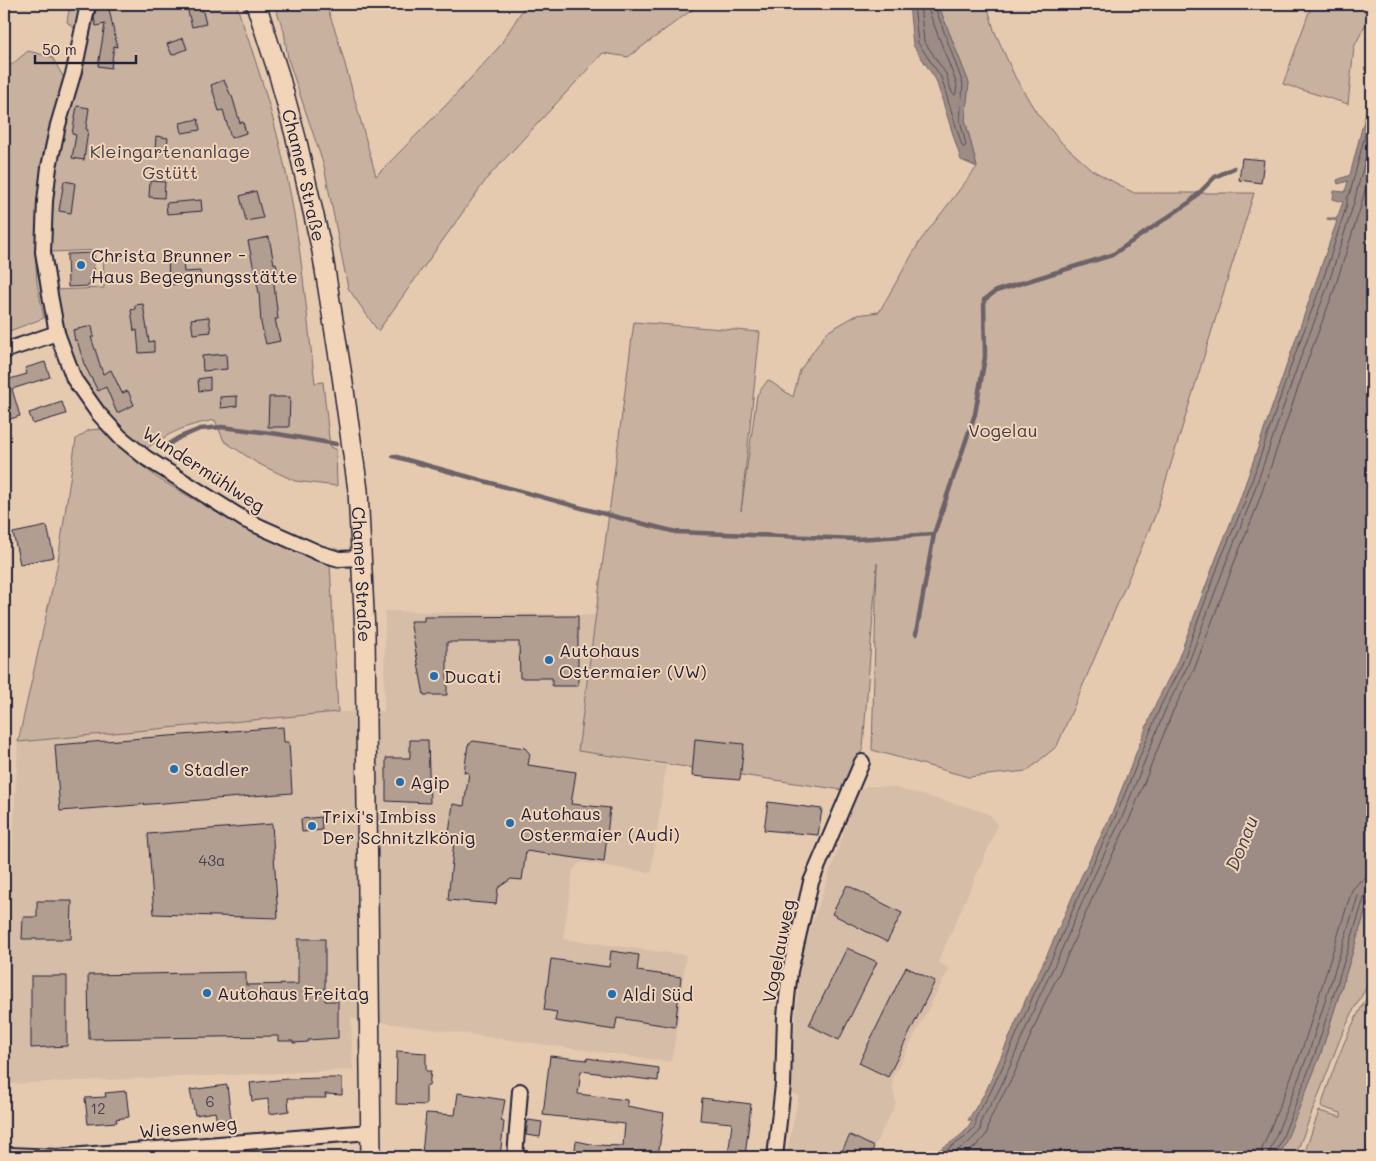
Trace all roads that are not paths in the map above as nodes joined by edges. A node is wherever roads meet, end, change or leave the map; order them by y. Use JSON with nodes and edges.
{"nodes":[{"id":1,"x":88,"y":4,"type":"edge"},
{"id":2,"x":256,"y":4,"type":"edge"},
{"id":3,"x":262,"y":4,"type":"edge"},
{"id":4,"x":279,"y":75,"type":"junction"},
{"id":5,"x":57,"y":333,"type":"junction"},
{"id":6,"x":4,"y":351,"type":"edge"},
{"id":7,"x":362,"y":558,"type":"junction"},
{"id":8,"x":862,"y":762,"type":"dead end"},
{"id":9,"x":520,"y":1092,"type":"dead end"},
{"id":10,"x":370,"y":1132,"type":"junction"},
{"id":11,"x":9,"y":1155,"type":"dead end"},
{"id":12,"x":371,"y":1157,"type":"edge"},
{"id":13,"x":514,"y":1157,"type":"edge"},
{"id":14,"x":775,"y":1157,"type":"edge"}],
"edges":[{"from":1,"to":5,"type":"street","name":"Wundermühlweg"},
{"from":2,"to":4,"type":"main road","name":"Chamer Straße"},
{"from":3,"to":4,"type":"street"},
{"from":4,"to":7,"type":"main road","name":"Chamer Straße"},
{"from":5,"to":6,"type":"street"},
{"from":5,"to":7,"type":"street","name":"Wundermühlweg"},
{"from":7,"to":10,"type":"main road","name":"Chamer Straße"},
{"from":8,"to":14,"type":"street","name":"Vogelauweg"},
{"from":9,"to":13,"type":"street"},
{"from":10,"to":11,"type":"street","name":"Wiesenweg"},
{"from":10,"to":12,"type":"main road","name":"Chamer Straße"}]}
